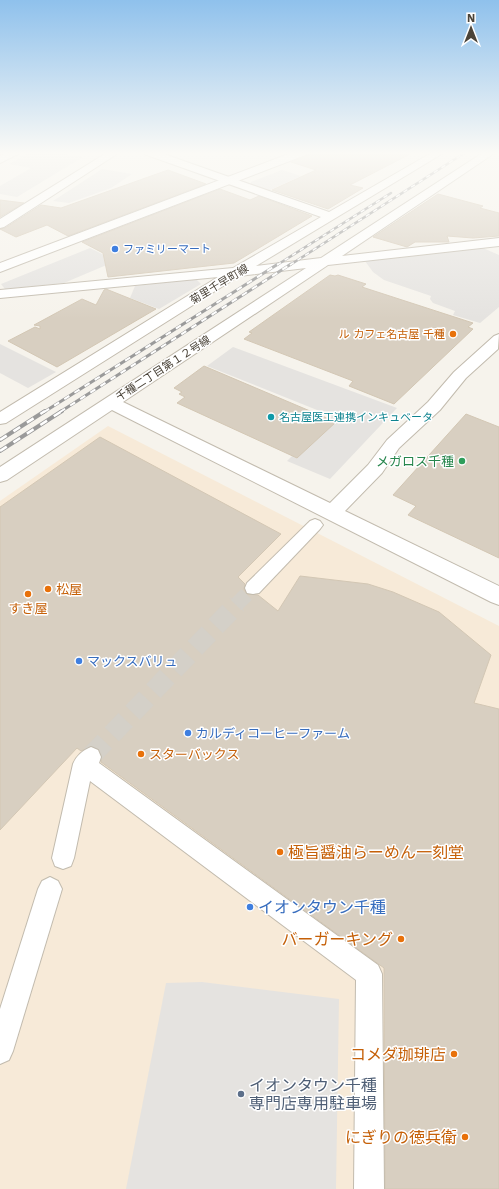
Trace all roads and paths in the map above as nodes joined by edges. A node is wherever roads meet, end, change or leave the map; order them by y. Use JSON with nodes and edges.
{"nodes":[{"id":1,"x":26,"y":207,"type":"edge"},
{"id":2,"x":161,"y":207,"type":"edge"},
{"id":3,"x":305,"y":207,"type":"edge"},
{"id":4,"x":346,"y":207,"type":"edge"},
{"id":5,"x":407,"y":207,"type":"edge"},
{"id":6,"x":331,"y":217,"type":"junction"},
{"id":7,"x":0,"y":224,"type":"edge"},
{"id":8,"x":498,"y":243,"type":"edge"},
{"id":9,"x":326,"y":261,"type":"junction"},
{"id":10,"x":0,"y":268,"type":"edge"},
{"id":11,"x":236,"y":272,"type":"junction"},
{"id":12,"x":0,"y":294,"type":"edge"},
{"id":13,"x":499,"y":339,"type":"edge"},
{"id":14,"x":111,"y":402,"type":"junction"},
{"id":15,"x":0,"y":419,"type":"edge"},
{"id":16,"x":0,"y":476,"type":"edge"},
{"id":17,"x":332,"y":513,"type":"junction"},
{"id":18,"x":315,"y":526,"type":"dead end"},
{"id":19,"x":253,"y":588,"type":"tunnel mouth"},
{"id":20,"x":499,"y":596,"type":"edge"},
{"id":21,"x":62,"y":858,"type":"dead end"},
{"id":22,"x":50,"y":889,"type":"dead end"},
{"id":23,"x":0,"y":1051,"type":"edge"},
{"id":24,"x":369,"y":1189,"type":"edge"}],
"edges":[{"from":1,"to":7,"type":"street"},
{"from":2,"to":10,"type":"street"},
{"from":3,"to":6,"type":"street"},
{"from":4,"to":6,"type":"street","name":"菊里千早町線"},
{"from":5,"to":9,"type":"street","name":"千種二丁目第１２号線"},
{"from":6,"to":11,"type":"street","name":"菊里千早町線"},
{"from":8,"to":9,"type":"street"},
{"from":9,"to":11,"type":"street"},
{"from":9,"to":14,"type":"street","name":"千種二丁目第１２号線"},
{"from":11,"to":12,"type":"street"},
{"from":11,"to":15,"type":"street","name":"菊里千早町線"},
{"from":13,"to":17,"type":"street"},
{"from":14,"to":16,"type":"street","name":"千種二丁目第１２号線"},
{"from":14,"to":17,"type":"street"},
{"from":17,"to":20,"type":"street"},
{"from":18,"to":19,"type":"street"},
{"from":21,"to":24,"type":"street"},
{"from":22,"to":23,"type":"street"}]}
